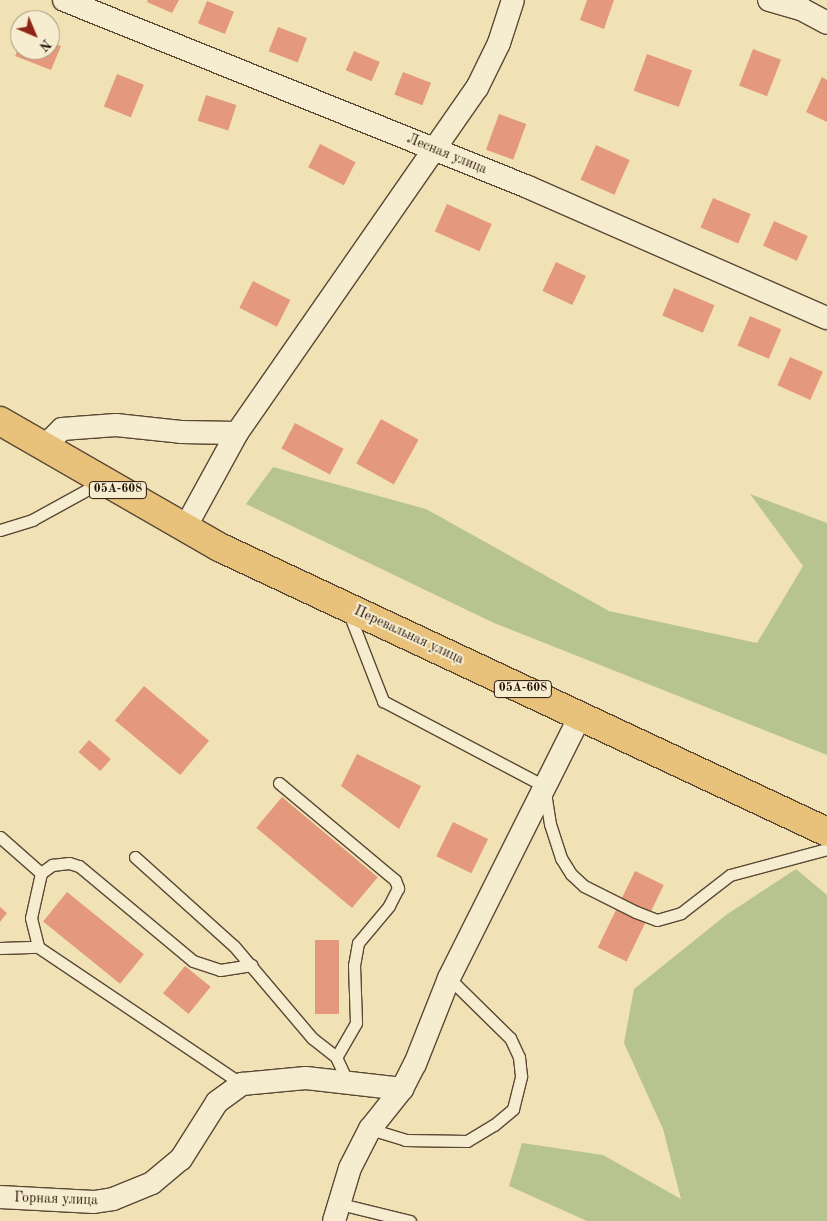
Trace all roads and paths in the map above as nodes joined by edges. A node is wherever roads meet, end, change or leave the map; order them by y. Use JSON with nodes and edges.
{"nodes":[{"id":1,"x":64,"y":0,"type":"edge"},
{"id":2,"x":513,"y":0,"type":"edge"},
{"id":3,"x":769,"y":0,"type":"edge"},
{"id":4,"x":827,"y":23,"type":"edge"},
{"id":5,"x":433,"y":148,"type":"junction"},
{"id":6,"x":827,"y":318,"type":"edge"},
{"id":7,"x":0,"y":421,"type":"edge"},
{"id":8,"x":237,"y":433,"type":"junction"},
{"id":9,"x":44,"y":447,"type":"junction"},
{"id":10,"x":103,"y":481,"type":"junction"},
{"id":11,"x":185,"y":528,"type":"junction"},
{"id":12,"x":0,"y":530,"type":"edge"},
{"id":13,"x":346,"y":605,"type":"junction"},
{"id":14,"x":580,"y":716,"type":"junction"},
{"id":15,"x":279,"y":783,"type":"dead end"},
{"id":16,"x":544,"y":786,"type":"junction"},
{"id":17,"x":827,"y":832,"type":"edge"},
{"id":18,"x":0,"y":837,"type":"edge"},
{"id":19,"x":827,"y":849,"type":"edge"},
{"id":20,"x":135,"y":857,"type":"dead end"},
{"id":21,"x":41,"y":872,"type":"junction"},
{"id":22,"x":38,"y":947,"type":"junction"},
{"id":23,"x":0,"y":948,"type":"edge"},
{"id":24,"x":252,"y":965,"type":"junction"},
{"id":25,"x":449,"y":978,"type":"junction"},
{"id":26,"x":336,"y":1057,"type":"junction"},
{"id":27,"x":347,"y":1081,"type":"junction"},
{"id":28,"x":242,"y":1084,"type":"junction"},
{"id":29,"x":402,"y":1089,"type":"junction"},
{"id":30,"x":370,"y":1130,"type":"junction"},
{"id":31,"x":0,"y":1197,"type":"edge"},
{"id":32,"x":337,"y":1213,"type":"edge"},
{"id":33,"x":410,"y":1221,"type":"edge"}],
"edges":[{"from":1,"to":5,"type":"street","name":"Лесная улица"},
{"from":2,"to":5,"type":"street"},
{"from":3,"to":4,"type":"street"},
{"from":5,"to":6,"type":"street","name":"Лесная улица"},
{"from":5,"to":8,"type":"street"},
{"from":7,"to":9,"type":"highway","name":"Перевальная улица","number":"05А-608"},
{"from":8,"to":9,"type":"street"},
{"from":8,"to":11,"type":"street"},
{"from":9,"to":10,"type":"highway","name":"Перевальная улица","number":"05А-608"},
{"from":10,"to":11,"type":"highway","name":"Перевальная улица","number":"05А-608"},
{"from":10,"to":12,"type":"lane"},
{"from":11,"to":13,"type":"highway","name":"Перевальная улица","number":"05А-608"},
{"from":13,"to":14,"type":"highway","name":"Перевальная улица","number":"05А-608"},
{"from":13,"to":16,"type":"lane"},
{"from":14,"to":16,"type":"street"},
{"from":14,"to":17,"type":"highway","name":"Перевальная улица","number":"05А-608"},
{"from":15,"to":26,"type":"lane"},
{"from":16,"to":19,"type":"lane"},
{"from":16,"to":25,"type":"street"},
{"from":18,"to":21,"type":"lane"},
{"from":20,"to":24,"type":"lane"},
{"from":21,"to":22,"type":"lane"},
{"from":21,"to":24,"type":"lane"},
{"from":22,"to":23,"type":"lane"},
{"from":22,"to":28,"type":"lane"},
{"from":24,"to":26,"type":"lane"},
{"from":25,"to":29,"type":"street"},
{"from":25,"to":30,"type":"lane"},
{"from":26,"to":27,"type":"lane"},
{"from":27,"to":28,"type":"street"},
{"from":27,"to":29,"type":"street"},
{"from":28,"to":31,"type":"street","name":"Горная улица"},
{"from":29,"to":30,"type":"street"},
{"from":30,"to":32,"type":"street"},
{"from":32,"to":33,"type":"lane"}]}
